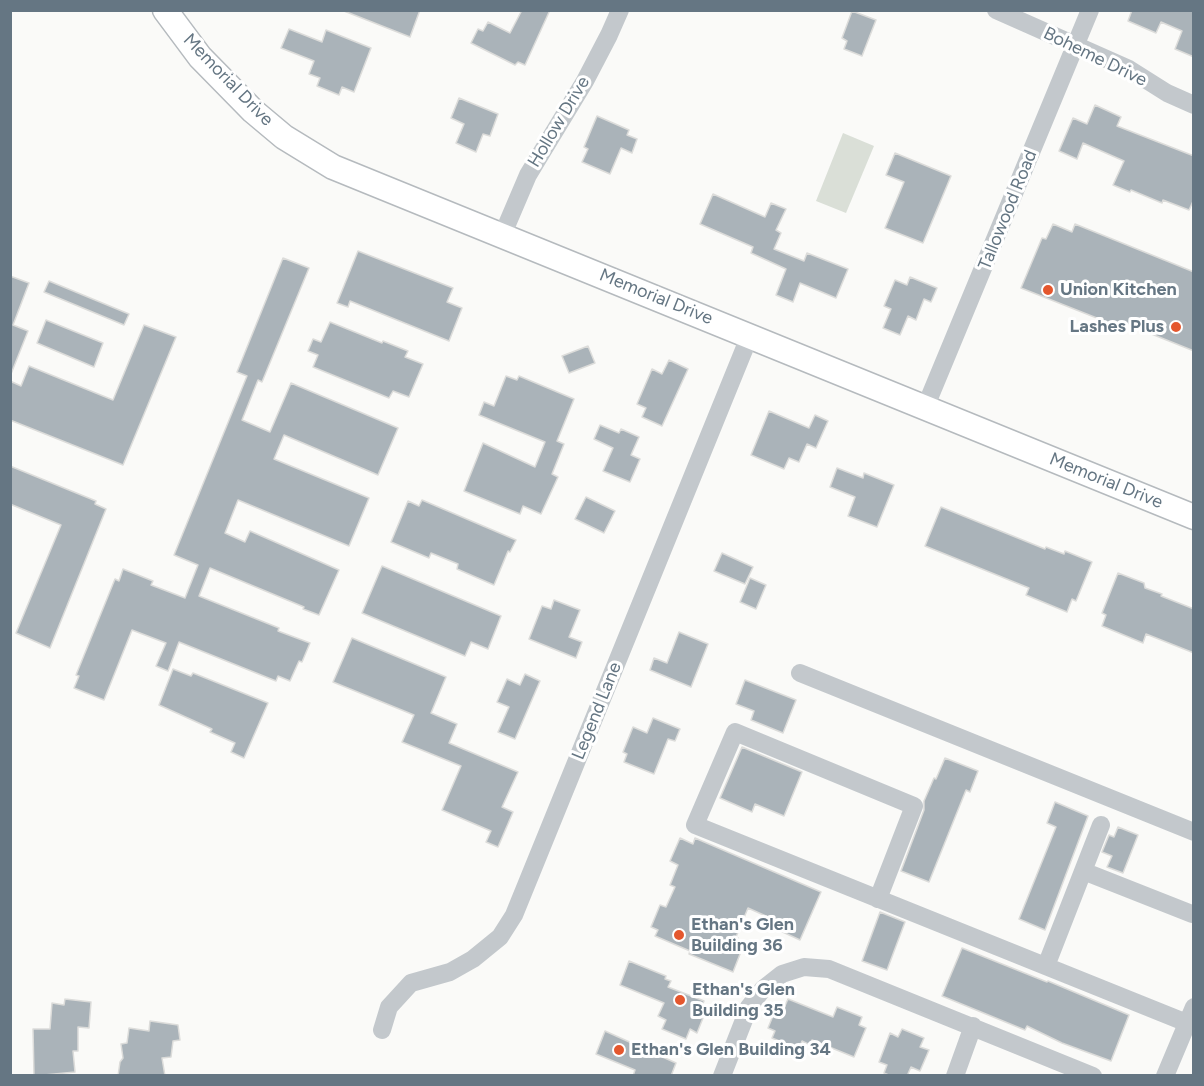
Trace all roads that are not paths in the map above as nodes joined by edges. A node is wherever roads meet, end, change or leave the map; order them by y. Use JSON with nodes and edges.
{"nodes":[{"id":1,"x":165,"y":10,"type":"edge"},
{"id":2,"x":620,"y":10,"type":"edge"},
{"id":3,"x":996,"y":10,"type":"edge"},
{"id":4,"x":1090,"y":10,"type":"edge"},
{"id":5,"x":1076,"y":45,"type":"junction"},
{"id":6,"x":1194,"y":105,"type":"edge"},
{"id":7,"x":502,"y":236,"type":"junction"},
{"id":8,"x":750,"y":335,"type":"junction"},
{"id":9,"x":926,"y":408,"type":"junction"},
{"id":10,"x":1194,"y":517,"type":"edge"},
{"id":11,"x":800,"y":673,"type":"dead end"},
{"id":12,"x":1101,"y":825,"type":"dead end"},
{"id":13,"x":1194,"y":832,"type":"edge"},
{"id":14,"x":1083,"y":871,"type":"junction"},
{"id":15,"x":878,"y":899,"type":"junction"},
{"id":16,"x":1192,"y":914,"type":"dead end"},
{"id":17,"x":1046,"y":966,"type":"junction"},
{"id":18,"x":1190,"y":1015,"type":"edge"},
{"id":19,"x":973,"y":1026,"type":"junction"},
{"id":20,"x":382,"y":1030,"type":"dead end"},
{"id":21,"x":722,"y":1076,"type":"edge"},
{"id":22,"x":955,"y":1076,"type":"edge"},
{"id":23,"x":1093,"y":1076,"type":"edge"},
{"id":24,"x":1165,"y":1076,"type":"edge"}],
"edges":[{"from":1,"to":7,"type":"main road","name":"Memorial Drive"},
{"from":2,"to":7,"type":"street","name":"Hollow Drive"},
{"from":3,"to":5,"type":"street","name":"Boheme Drive"},
{"from":4,"to":5,"type":"street","name":"Tallowood Road"},
{"from":5,"to":6,"type":"street","name":"Boheme Drive"},
{"from":5,"to":9,"type":"street","name":"Tallowood Road"},
{"from":7,"to":8,"type":"main road","name":"Memorial Drive"},
{"from":8,"to":9,"type":"main road","name":"Memorial Drive"},
{"from":8,"to":20,"type":"street","name":"Legend Lane"},
{"from":9,"to":10,"type":"main road","name":"Memorial Drive"},
{"from":11,"to":13,"type":"street"},
{"from":12,"to":14,"type":"street"},
{"from":14,"to":16,"type":"street"},
{"from":14,"to":17,"type":"street"},
{"from":15,"to":15,"type":"street"},
{"from":15,"to":17,"type":"street"},
{"from":17,"to":18,"type":"street"},
{"from":18,"to":24,"type":"street"},
{"from":19,"to":21,"type":"street"},
{"from":19,"to":22,"type":"street"},
{"from":19,"to":23,"type":"street"}]}
